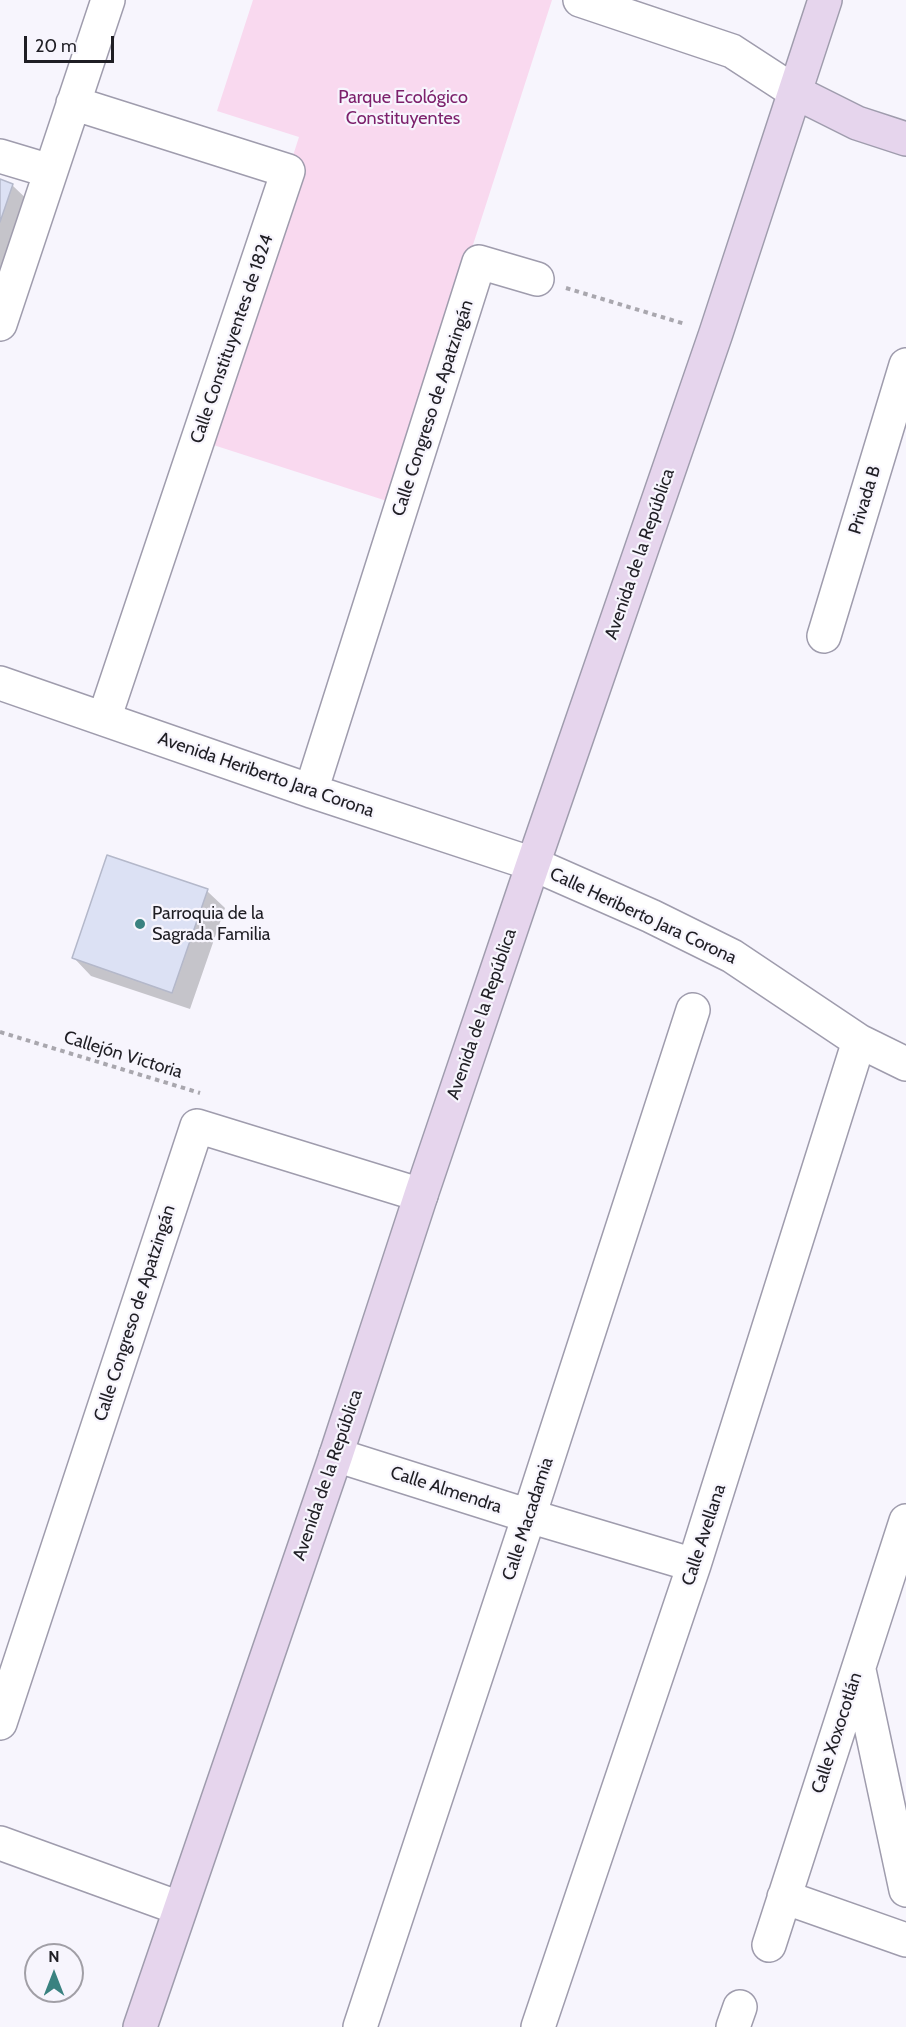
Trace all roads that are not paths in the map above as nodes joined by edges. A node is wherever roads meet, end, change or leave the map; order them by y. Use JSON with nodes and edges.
{"nodes":[{"id":1,"x":108,"y":0,"type":"edge"},
{"id":2,"x":580,"y":0,"type":"edge"},
{"id":3,"x":825,"y":0,"type":"edge"},
{"id":4,"x":795,"y":92,"type":"junction"},
{"id":5,"x":73,"y":103,"type":"junction"},
{"id":6,"x":906,"y":139,"type":"edge"},
{"id":7,"x":0,"y":156,"type":"edge"},
{"id":8,"x":50,"y":171,"type":"junction"},
{"id":9,"x":537,"y":279,"type":"road end"},
{"id":10,"x":0,"y":324,"type":"edge"},
{"id":11,"x":906,"y":365,"type":"edge"},
{"id":12,"x":824,"y":636,"type":"dead end"},
{"id":13,"x":0,"y":683,"type":"edge"},
{"id":14,"x":104,"y":719,"type":"junction"},
{"id":15,"x":311,"y":791,"type":"junction"},
{"id":16,"x":533,"y":864,"type":"junction"},
{"id":17,"x":693,"y":1010,"type":"dead end"},
{"id":18,"x":860,"y":1041,"type":"junction"},
{"id":19,"x":906,"y":1064,"type":"edge"},
{"id":20,"x":421,"y":1195,"type":"junction"},
{"id":21,"x":336,"y":1455,"type":"junction"},
{"id":22,"x":529,"y":1516,"type":"junction"},
{"id":23,"x":906,"y":1521,"type":"edge"},
{"id":24,"x":694,"y":1565,"type":"junction"},
{"id":25,"x":858,"y":1669,"type":"junction"},
{"id":26,"x":0,"y":1723,"type":"edge"},
{"id":27,"x":0,"y":1843,"type":"edge"},
{"id":28,"x":906,"y":1890,"type":"edge"},
{"id":29,"x":784,"y":1898,"type":"junction"},
{"id":30,"x":179,"y":1908,"type":"junction"},
{"id":31,"x":906,"y":1940,"type":"edge"},
{"id":32,"x":769,"y":1945,"type":"dead end"},
{"id":33,"x":140,"y":2027,"type":"edge"},
{"id":34,"x":360,"y":2027,"type":"edge"},
{"id":35,"x":538,"y":2027,"type":"edge"}],
"edges":[{"from":1,"to":5,"type":"street"},
{"from":2,"to":4,"type":"street"},
{"from":3,"to":4,"type":"main road","name":"Avenida de la República"},
{"from":4,"to":6,"type":"main road"},
{"from":4,"to":16,"type":"main road","name":"Avenida de la República"},
{"from":5,"to":8,"type":"street"},
{"from":5,"to":14,"type":"street","name":"Calle Constituyentes de 1824"},
{"from":7,"to":8,"type":"street"},
{"from":8,"to":10,"type":"street"},
{"from":9,"to":15,"type":"street","name":"Calle Congreso de Apatzingán"},
{"from":11,"to":12,"type":"street","name":"Privada B"},
{"from":13,"to":14,"type":"street","name":"Avenida Heriberto Jara Corona"},
{"from":14,"to":15,"type":"street","name":"Avenida Heriberto Jara Corona"},
{"from":15,"to":16,"type":"street","name":"Avenida Heriberto Jara Corona"},
{"from":16,"to":18,"type":"street","name":"Calle Heriberto Jara Corona"},
{"from":16,"to":20,"type":"main road","name":"Avenida de la República"},
{"from":17,"to":22,"type":"street","name":"Calle Macadamia"},
{"from":18,"to":19,"type":"street","name":"Calle Heriberto Jara Corona"},
{"from":18,"to":24,"type":"street","name":"Calle Avellana"},
{"from":20,"to":21,"type":"main road","name":"Avenida de la República"},
{"from":20,"to":26,"type":"street","name":"Calle Congreso de Apatzingán"},
{"from":21,"to":22,"type":"street","name":"Calle Almendra"},
{"from":21,"to":30,"type":"main road","name":"Avenida de la República"},
{"from":22,"to":24,"type":"street","name":"Calle Almendra"},
{"from":22,"to":34,"type":"street","name":"Calle Macadamia"},
{"from":23,"to":25,"type":"street","name":"Calle Xoxocotlán"},
{"from":24,"to":35,"type":"street","name":"Calle Avellana"},
{"from":25,"to":28,"type":"street"},
{"from":25,"to":29,"type":"street","name":"Calle Xoxocotlán"},
{"from":27,"to":30,"type":"street"},
{"from":29,"to":31,"type":"street"},
{"from":29,"to":32,"type":"street","name":"Calle Xoxocotlán"},
{"from":30,"to":33,"type":"main road","name":"Avenida de la República"}]}
